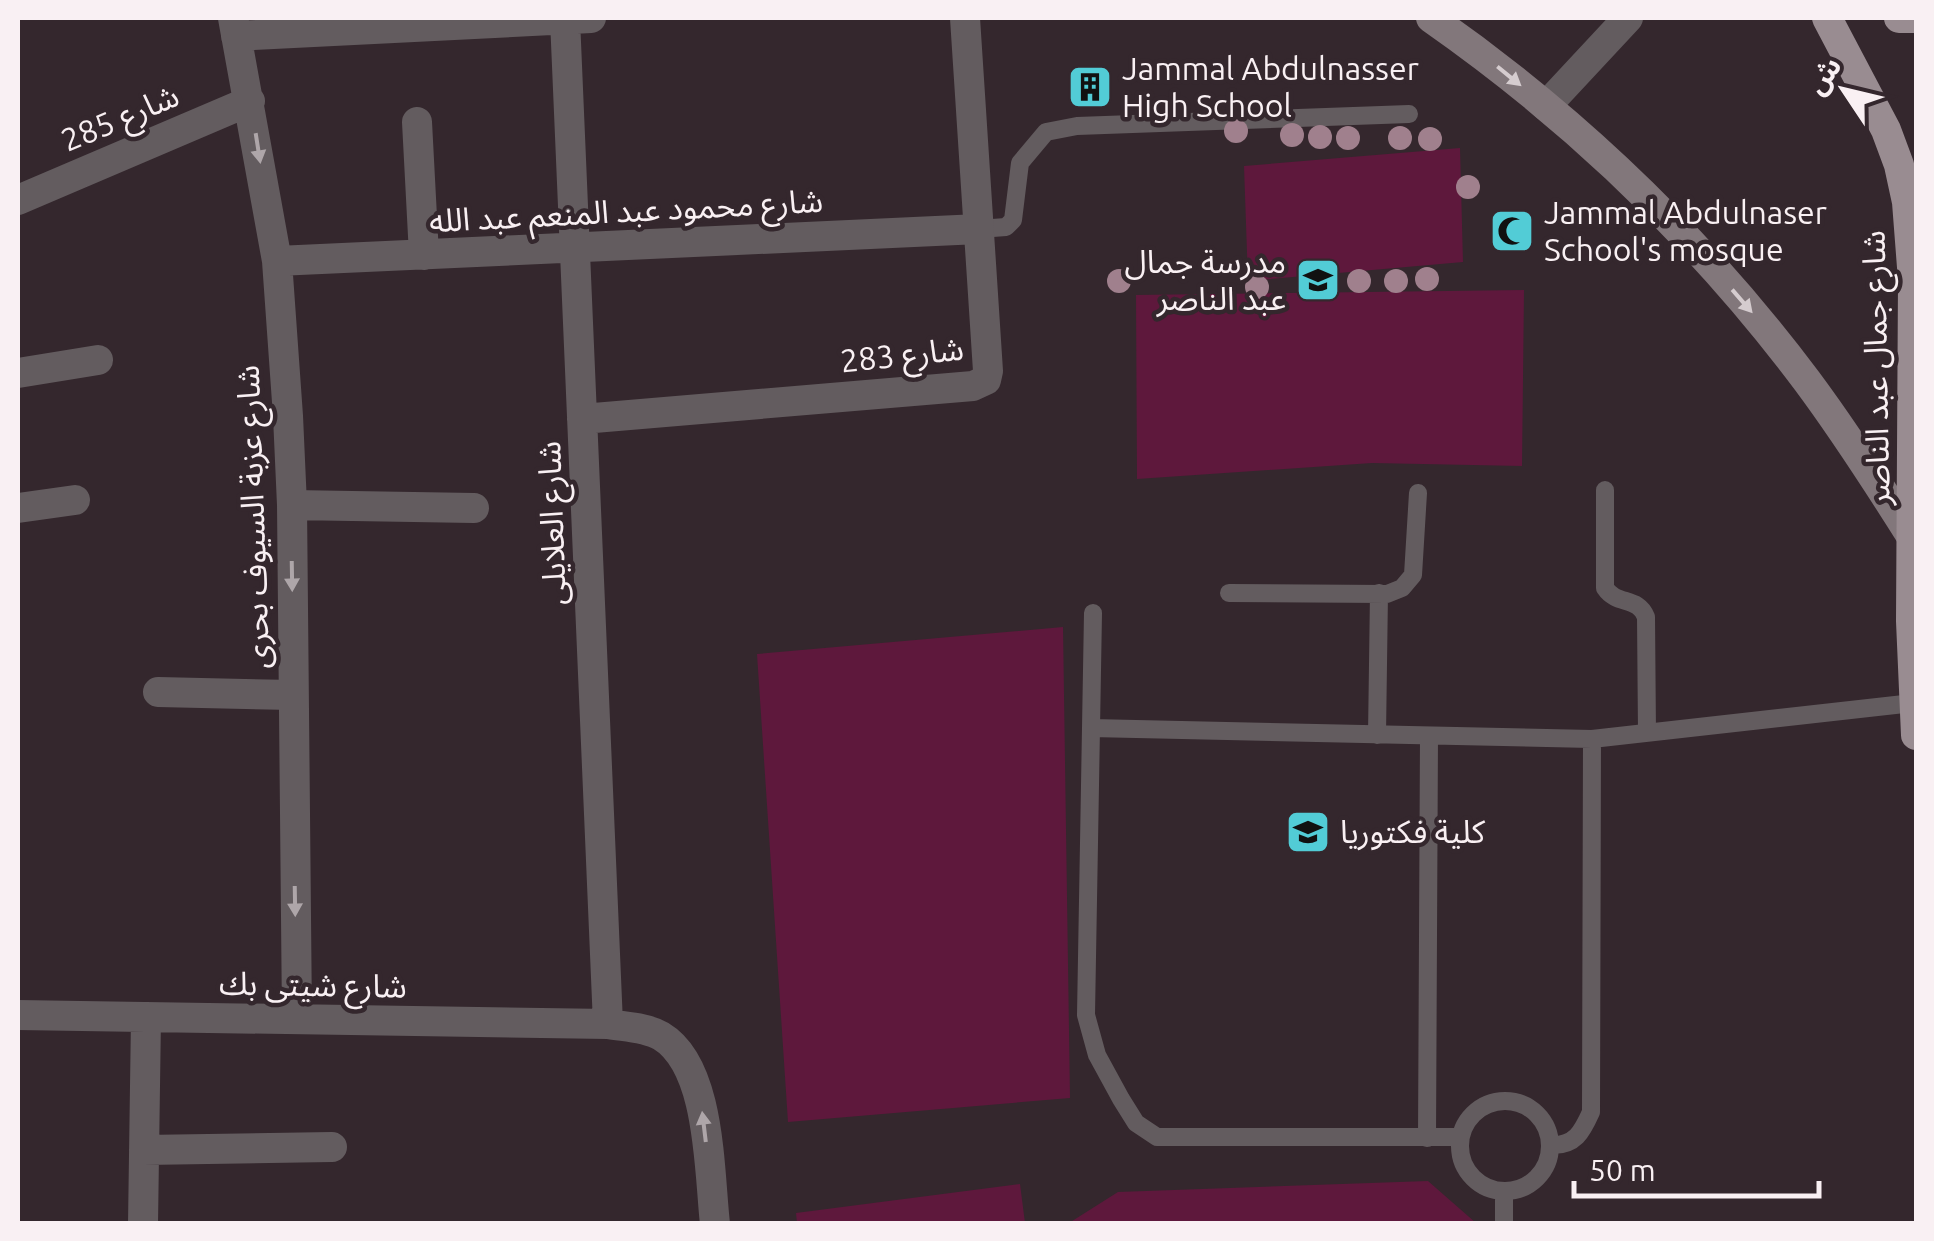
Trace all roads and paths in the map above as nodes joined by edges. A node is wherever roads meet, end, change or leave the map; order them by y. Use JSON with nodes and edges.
{"nodes":[{"id":1,"x":591,"y":18,"type":"edge"},
{"id":2,"x":965,"y":18,"type":"edge"},
{"id":3,"x":1431,"y":18,"type":"edge"},
{"id":4,"x":1628,"y":18,"type":"edge"},
{"id":5,"x":1826,"y":18,"type":"edge"},
{"id":6,"x":1899,"y":18,"type":"edge"},
{"id":7,"x":1916,"y":18,"type":"edge"},
{"id":8,"x":565,"y":19,"type":"edge"},
{"id":9,"x":235,"y":27,"type":"edge"},
{"id":10,"x":250,"y":101,"type":"junction"},
{"id":11,"x":1546,"y":106,"type":"junction"},
{"id":12,"x":1409,"y":114,"type":"dead end"},
{"id":13,"x":417,"y":122,"type":"dead end"},
{"id":14,"x":18,"y":200,"type":"edge"},
{"id":15,"x":979,"y":229,"type":"junction"},
{"id":16,"x":575,"y":249,"type":"junction"},
{"id":17,"x":424,"y":255,"type":"junction"},
{"id":18,"x":277,"y":262,"type":"junction"},
{"id":19,"x":98,"y":360,"type":"dead end"},
{"id":20,"x":18,"y":372,"type":"edge"},
{"id":21,"x":582,"y":419,"type":"junction"},
{"id":22,"x":1605,"y":490,"type":"dead end"},
{"id":23,"x":1418,"y":493,"type":"dead end"},
{"id":24,"x":75,"y":500,"type":"dead end"},
{"id":25,"x":292,"y":505,"type":"junction"},
{"id":26,"x":18,"y":508,"type":"edge"},
{"id":27,"x":474,"y":508,"type":"dead end"},
{"id":28,"x":1913,"y":539,"type":"junction"},
{"id":29,"x":1229,"y":593,"type":"dead end"},
{"id":30,"x":1380,"y":594,"type":"junction"},
{"id":31,"x":1093,"y":613,"type":"dead end"},
{"id":32,"x":158,"y":692,"type":"dead end"},
{"id":33,"x":293,"y":695,"type":"junction"},
{"id":34,"x":1913,"y":702,"type":"junction"},
{"id":35,"x":1090,"y":728,"type":"junction"},
{"id":36,"x":1646,"y":733,"type":"junction"},
{"id":37,"x":1916,"y":735,"type":"edge"},
{"id":38,"x":1377,"y":736,"type":"junction"},
{"id":39,"x":1429,"y":736,"type":"junction"},
{"id":40,"x":1592,"y":740,"type":"junction"},
{"id":41,"x":18,"y":1015,"type":"edge"},
{"id":42,"x":146,"y":1017,"type":"junction"},
{"id":43,"x":297,"y":1019,"type":"junction"},
{"id":44,"x":608,"y":1024,"type":"junction"},
{"id":45,"x":1460,"y":1137,"type":"junction"},
{"id":46,"x":1427,"y":1138,"type":"junction"},
{"id":47,"x":1551,"y":1145,"type":"junction"},
{"id":48,"x":332,"y":1147,"type":"dead end"},
{"id":49,"x":144,"y":1150,"type":"junction"},
{"id":50,"x":1504,"y":1192,"type":"junction"},
{"id":51,"x":144,"y":1224,"type":"edge"},
{"id":52,"x":715,"y":1224,"type":"edge"},
{"id":53,"x":1504,"y":1224,"type":"edge"}],
"edges":[{"from":1,"to":8,"type":"street"},
{"from":2,"to":15,"type":"street","name":"شارع 283"},
{"from":3,"to":11,"type":"street","one_way":true},
{"from":4,"to":11,"type":"street"},
{"from":5,"to":28,"type":"main road","name":"شارع جمال عبد الناصر"},
{"from":6,"to":7,"type":"main road"},
{"from":8,"to":9,"type":"street"},
{"from":8,"to":16,"type":"street","name":"شارع العلايلى"},
{"from":9,"to":10,"type":"street","name":"شارع عزبة السيوف بحرى"},
{"from":10,"to":14,"type":"street","name":"شارع 285"},
{"from":10,"to":18,"type":"street","name":"شارع عزبة السيوف بحرى","one_way":true},
{"from":11,"to":28,"type":"street","one_way":true},
{"from":12,"to":15,"type":"lane"},
{"from":13,"to":17,"type":"street"},
{"from":15,"to":16,"type":"street","name":"شارع محمود عبد المنعم عبد الله"},
{"from":15,"to":21,"type":"street","name":"شارع 283"},
{"from":16,"to":17,"type":"street","name":"شارع محمود عبد المنعم عبد الله"},
{"from":16,"to":21,"type":"street","name":"شارع العلايلى"},
{"from":17,"to":18,"type":"street","name":"شارع محمود عبد المنعم عبد الله"},
{"from":18,"to":25,"type":"street","name":"شارع عزبة السيوف بحرى"},
{"from":19,"to":20,"type":"street"},
{"from":21,"to":44,"type":"street","name":"شارع العلايلى"},
{"from":22,"to":36,"type":"lane"},
{"from":23,"to":30,"type":"lane"},
{"from":24,"to":26,"type":"street"},
{"from":25,"to":27,"type":"street"},
{"from":25,"to":33,"type":"street","name":"شارع عزبة السيوف بحرى","one_way":true},
{"from":28,"to":34,"type":"main road","name":"شارع جمال عبد الناصر"},
{"from":29,"to":30,"type":"lane"},
{"from":30,"to":38,"type":"lane"},
{"from":31,"to":35,"type":"lane"},
{"from":32,"to":33,"type":"street"},
{"from":33,"to":43,"type":"street","name":"شارع عزبة السيوف بحرى","one_way":true},
{"from":34,"to":36,"type":"lane"},
{"from":34,"to":37,"type":"main road","name":"شارع جمال عبد الناصر"},
{"from":35,"to":38,"type":"lane"},
{"from":35,"to":46,"type":"lane"},
{"from":36,"to":40,"type":"lane"},
{"from":38,"to":39,"type":"lane"},
{"from":39,"to":40,"type":"lane"},
{"from":39,"to":46,"type":"lane"},
{"from":40,"to":47,"type":"lane"},
{"from":41,"to":42,"type":"street","name":"شارع شيتى بك"},
{"from":42,"to":43,"type":"street","name":"شارع شيتى بك"},
{"from":42,"to":49,"type":"street"},
{"from":43,"to":44,"type":"street","name":"شارع شيتى بك"},
{"from":52,"to":44,"type":"street","name":"شارع شيتى بك","one_way":true},
{"from":45,"to":46,"type":"lane"},
{"from":45,"to":47,"type":"lane"},
{"from":45,"to":50,"type":"lane"},
{"from":47,"to":50,"type":"lane"},
{"from":48,"to":49,"type":"street"},
{"from":49,"to":51,"type":"street"},
{"from":50,"to":53,"type":"lane"}]}
